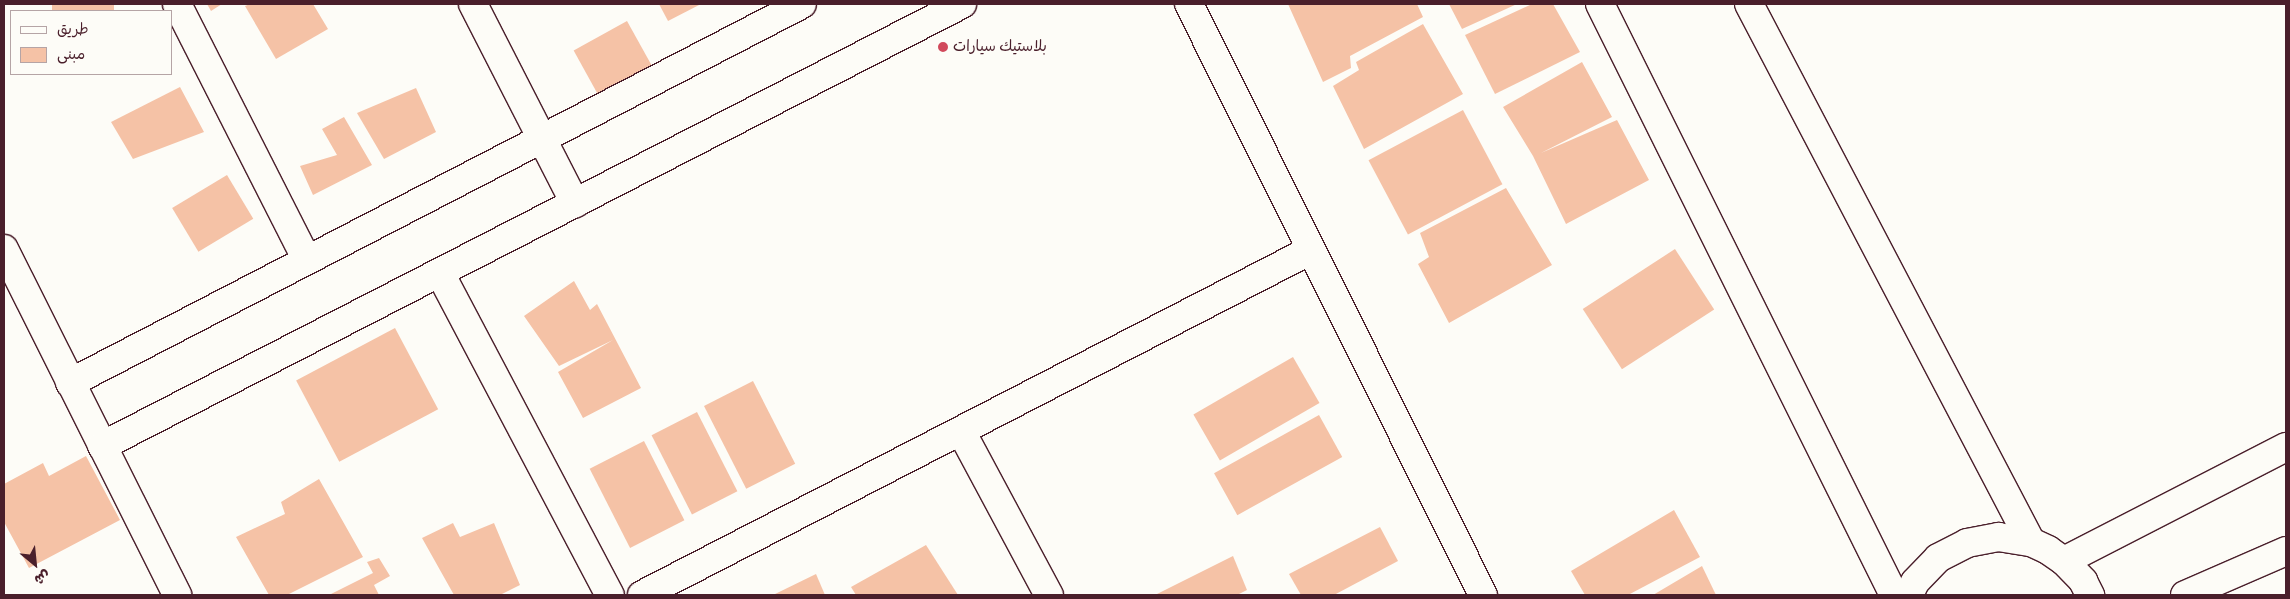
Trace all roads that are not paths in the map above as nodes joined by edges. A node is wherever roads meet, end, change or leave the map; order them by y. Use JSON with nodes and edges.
{"nodes":[{"id":1,"x":177,"y":4,"type":"edge"},
{"id":2,"x":473,"y":4,"type":"edge"},
{"id":3,"x":802,"y":4,"type":"edge"},
{"id":4,"x":962,"y":4,"type":"edge"},
{"id":5,"x":1189,"y":4,"type":"edge"},
{"id":6,"x":1600,"y":4,"type":"edge"},
{"id":7,"x":1749,"y":4,"type":"edge"},
{"id":8,"x":773,"y":11,"type":"edge"},
{"id":9,"x":544,"y":138,"type":"junction"},
{"id":10,"x":575,"y":203,"type":"junction"},
{"id":11,"x":4,"y":249,"type":"edge"},
{"id":12,"x":1311,"y":250,"type":"junction"},
{"id":13,"x":308,"y":260,"type":"junction"},
{"id":14,"x":440,"y":273,"type":"junction"},
{"id":15,"x":70,"y":382,"type":"junction"},
{"id":16,"x":961,"y":431,"type":"junction"},
{"id":17,"x":102,"y":446,"type":"junction"},
{"id":18,"x":2286,"y":447,"type":"edge"},
{"id":19,"x":2031,"y":542,"type":"junction"},
{"id":20,"x":2286,"y":551,"type":"edge"},
{"id":21,"x":2064,"y":561,"type":"junction"},
{"id":22,"x":177,"y":595,"type":"edge"},
{"id":23,"x":610,"y":595,"type":"edge"},
{"id":24,"x":642,"y":595,"type":"edge"},
{"id":25,"x":1049,"y":595,"type":"edge"},
{"id":26,"x":1483,"y":595,"type":"edge"},
{"id":27,"x":1894,"y":595,"type":"edge"},
{"id":28,"x":1909,"y":595,"type":"edge"},
{"id":29,"x":2090,"y":595,"type":"edge"},
{"id":30,"x":2185,"y":595,"type":"edge"}],
"edges":[{"from":1,"to":13,"type":"street"},
{"from":2,"to":9,"type":"street"},
{"from":3,"to":8,"type":"street"},
{"from":4,"to":10,"type":"street"},
{"from":5,"to":12,"type":"street"},
{"from":6,"to":27,"type":"street"},
{"from":7,"to":19,"type":"street"},
{"from":8,"to":9,"type":"street"},
{"from":9,"to":10,"type":"street"},
{"from":9,"to":13,"type":"street"},
{"from":10,"to":14,"type":"street"},
{"from":11,"to":15,"type":"street"},
{"from":12,"to":16,"type":"street"},
{"from":12,"to":26,"type":"street"},
{"from":13,"to":15,"type":"street"},
{"from":14,"to":17,"type":"street"},
{"from":14,"to":23,"type":"street"},
{"from":15,"to":17,"type":"street"},
{"from":16,"to":24,"type":"street"},
{"from":16,"to":25,"type":"street"},
{"from":17,"to":22,"type":"street"},
{"from":18,"to":21,"type":"street"},
{"from":19,"to":21,"type":"street"},
{"from":19,"to":28,"type":"street"},
{"from":20,"to":30,"type":"street"},
{"from":21,"to":29,"type":"street"}]}
